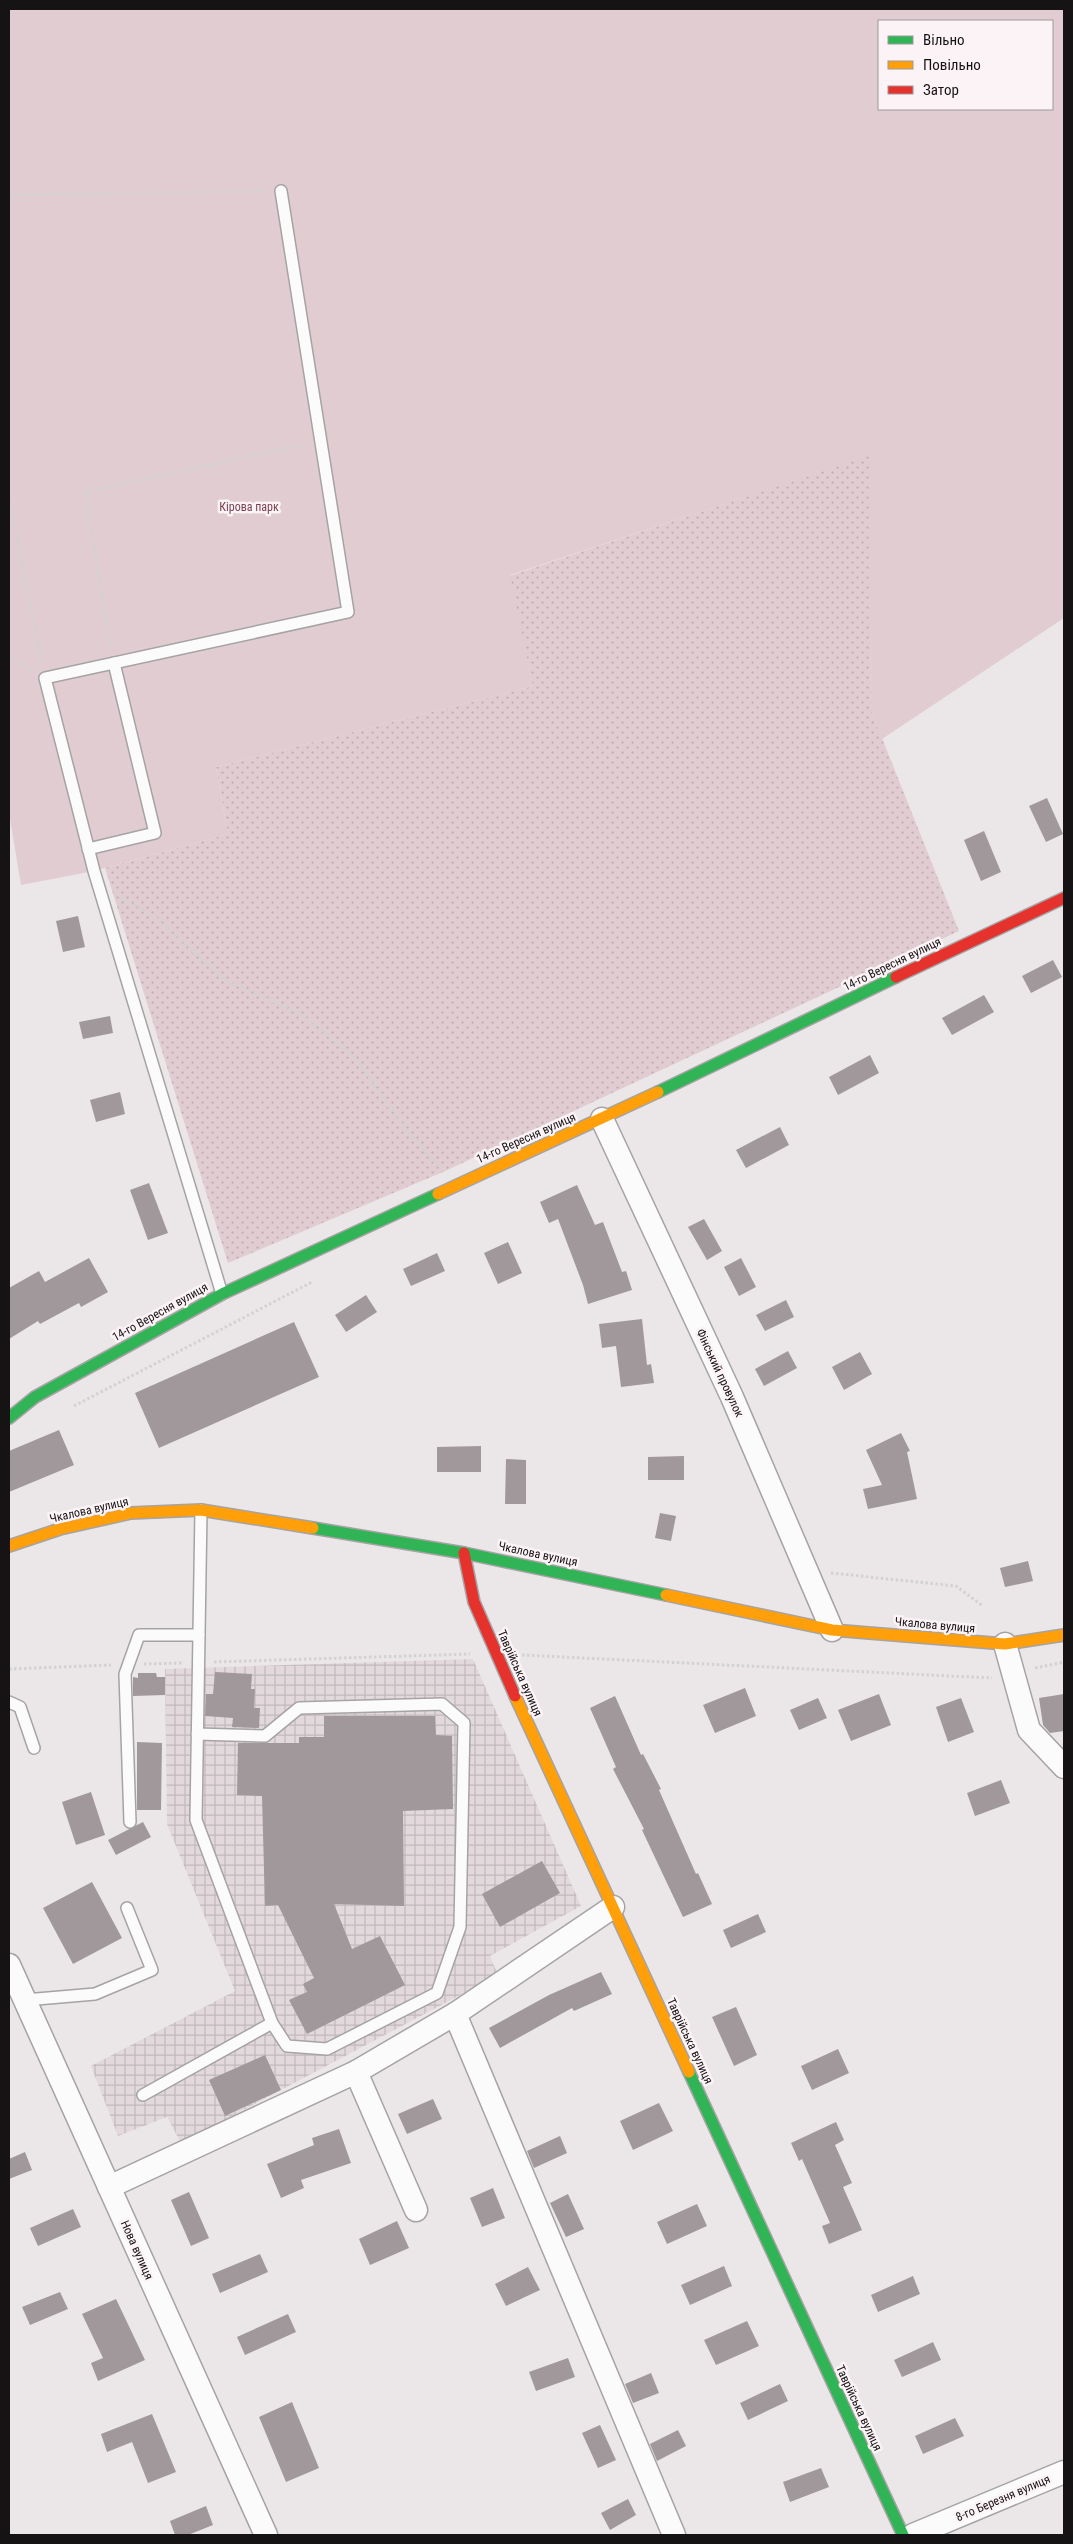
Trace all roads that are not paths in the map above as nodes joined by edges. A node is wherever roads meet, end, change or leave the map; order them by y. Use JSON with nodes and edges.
{"nodes":[{"id":1,"x":281,"y":191,"type":"road end"},
{"id":2,"x":114,"y":663,"type":"junction"},
{"id":3,"x":88,"y":849,"type":"junction"},
{"id":4,"x":1064,"y":898,"type":"edge"},
{"id":5,"x":602,"y":1118,"type":"junction"},
{"id":6,"x":222,"y":1294,"type":"junction"},
{"id":7,"x":9,"y":1418,"type":"edge"},
{"id":8,"x":201,"y":1510,"type":"junction"},
{"id":9,"x":9,"y":1546,"type":"edge"},
{"id":10,"x":464,"y":1553,"type":"junction"},
{"id":11,"x":832,"y":1630,"type":"junction"},
{"id":12,"x":1064,"y":1635,"type":"edge"},
{"id":13,"x":199,"y":1636,"type":"junction"},
{"id":14,"x":1005,"y":1644,"type":"junction"},
{"id":15,"x":9,"y":1702,"type":"edge"},
{"id":16,"x":197,"y":1734,"type":"junction"},
{"id":17,"x":34,"y":1748,"type":"dead end"},
{"id":18,"x":1064,"y":1768,"type":"edge"},
{"id":19,"x":130,"y":1822,"type":"dead end"},
{"id":20,"x":613,"y":1907,"type":"junction"},
{"id":21,"x":127,"y":1908,"type":"dead end"},
{"id":22,"x":9,"y":1965,"type":"edge"},
{"id":23,"x":25,"y":2000,"type":"junction"},
{"id":24,"x":455,"y":2014,"type":"junction"},
{"id":25,"x":272,"y":2023,"type":"junction"},
{"id":26,"x":356,"y":2072,"type":"junction"},
{"id":27,"x":143,"y":2095,"type":"dead end"},
{"id":28,"x":109,"y":2187,"type":"junction"},
{"id":29,"x":416,"y":2210,"type":"dead end"},
{"id":30,"x":1064,"y":2472,"type":"edge"},
{"id":31,"x":266,"y":2535,"type":"edge"},
{"id":32,"x":674,"y":2535,"type":"edge"},
{"id":33,"x":903,"y":2535,"type":"edge"},
{"id":34,"x":913,"y":2535,"type":"edge"}],
"edges":[{"from":1,"to":2,"type":"lane"},
{"from":2,"to":3,"type":"lane"},
{"from":2,"to":3,"type":"lane"},
{"from":3,"to":6,"type":"lane"},
{"from":4,"to":5,"type":"street","name":"14-го Вересня вулиця"},
{"from":5,"to":6,"type":"street","name":"14-го Вересня вулиця"},
{"from":5,"to":11,"type":"street","name":"Фінський провулок"},
{"from":6,"to":7,"type":"street","name":"14-го Вересня вулиця"},
{"from":8,"to":9,"type":"street","name":"Чкалова вулиця"},
{"from":8,"to":10,"type":"street","name":"Чкалова вулиця"},
{"from":8,"to":13,"type":"lane"},
{"from":10,"to":11,"type":"street","name":"Чкалова вулиця"},
{"from":10,"to":20,"type":"street","name":"Таврійська вулиця"},
{"from":11,"to":14,"type":"street","name":"Чкалова вулиця"},
{"from":12,"to":14,"type":"street","name":"Чкалова вулиця"},
{"from":13,"to":16,"type":"lane"},
{"from":13,"to":19,"type":"lane"},
{"from":14,"to":18,"type":"street"},
{"from":15,"to":17,"type":"lane"},
{"from":16,"to":25,"type":"lane"},
{"from":16,"to":25,"type":"lane"},
{"from":20,"to":24,"type":"street"},
{"from":20,"to":33,"type":"street","name":"Таврійська вулиця"},
{"from":21,"to":23,"type":"lane"},
{"from":22,"to":23,"type":"street","name":"Нова вулиця"},
{"from":23,"to":28,"type":"street","name":"Нова вулиця"},
{"from":24,"to":26,"type":"street"},
{"from":24,"to":32,"type":"street"},
{"from":25,"to":27,"type":"lane"},
{"from":26,"to":28,"type":"street"},
{"from":26,"to":29,"type":"street"},
{"from":28,"to":31,"type":"street","name":"Нова вулиця"},
{"from":30,"to":34,"type":"street","name":"8-го Березня вулиця"}]}
